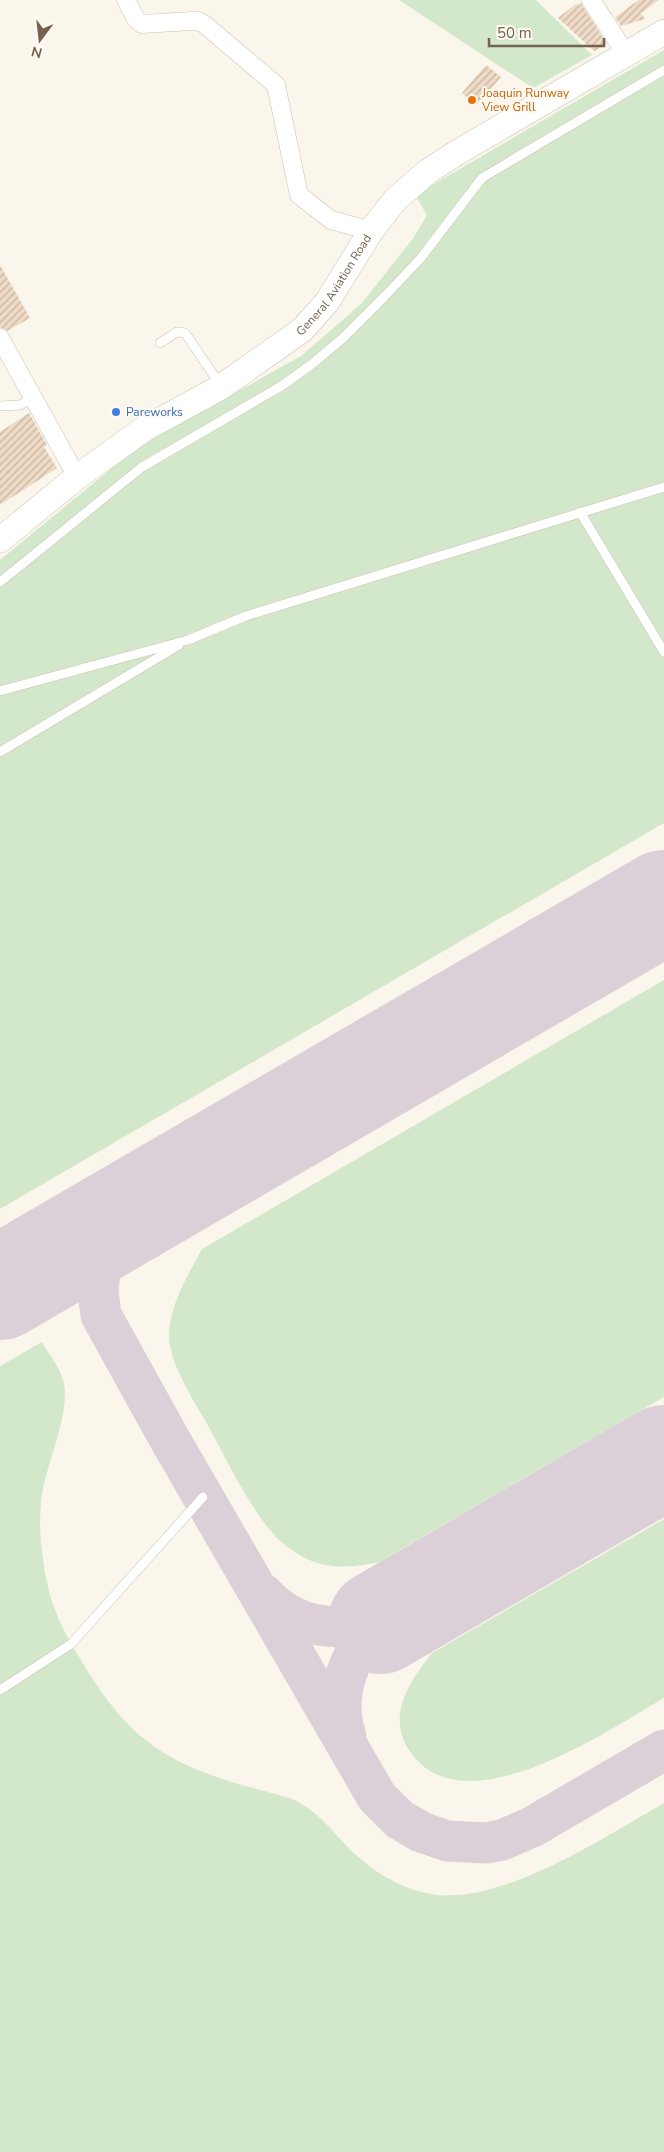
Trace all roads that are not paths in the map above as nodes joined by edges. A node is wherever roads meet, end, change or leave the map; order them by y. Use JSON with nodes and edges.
{"nodes":[{"id":1,"x":126,"y":0,"type":"edge"},
{"id":2,"x":591,"y":0,"type":"edge"},
{"id":3,"x":664,"y":32,"type":"edge"},
{"id":4,"x":626,"y":54,"type":"junction"},
{"id":5,"x":664,"y":70,"type":"edge"},
{"id":6,"x":370,"y":231,"type":"junction"},
{"id":7,"x":0,"y":338,"type":"edge"},
{"id":8,"x":160,"y":342,"type":"dead end"},
{"id":9,"x":221,"y":386,"type":"junction"},
{"id":10,"x":33,"y":398,"type":"junction"},
{"id":11,"x":0,"y":406,"type":"edge"},
{"id":12,"x":77,"y":477,"type":"junction"},
{"id":13,"x":664,"y":487,"type":"edge"},
{"id":14,"x":580,"y":512,"type":"junction"},
{"id":15,"x":0,"y":540,"type":"edge"},
{"id":16,"x":0,"y":582,"type":"edge"},
{"id":17,"x":188,"y":640,"type":"junction"},
{"id":18,"x":664,"y":652,"type":"edge"},
{"id":19,"x":0,"y":691,"type":"edge"},
{"id":20,"x":0,"y":752,"type":"edge"},
{"id":21,"x":204,"y":1497,"type":"dead end"},
{"id":22,"x":0,"y":1690,"type":"edge"}],
"edges":[{"from":1,"to":6,"type":"street"},
{"from":2,"to":4,"type":"street"},
{"from":3,"to":4,"type":"main road","name":"General Aviation Road"},
{"from":4,"to":6,"type":"main road","name":"General Aviation Road"},
{"from":5,"to":16,"type":"lane"},
{"from":6,"to":9,"type":"main road","name":"General Aviation Road"},
{"from":7,"to":10,"type":"street"},
{"from":8,"to":9,"type":"lane"},
{"from":9,"to":12,"type":"main road","name":"General Aviation Road"},
{"from":10,"to":11,"type":"lane"},
{"from":10,"to":12,"type":"street"},
{"from":12,"to":15,"type":"main road","name":"General Aviation Road"},
{"from":13,"to":14,"type":"lane"},
{"from":14,"to":17,"type":"lane"},
{"from":14,"to":18,"type":"lane"},
{"from":17,"to":19,"type":"lane"},
{"from":17,"to":20,"type":"lane"},
{"from":21,"to":22,"type":"lane"}]}
